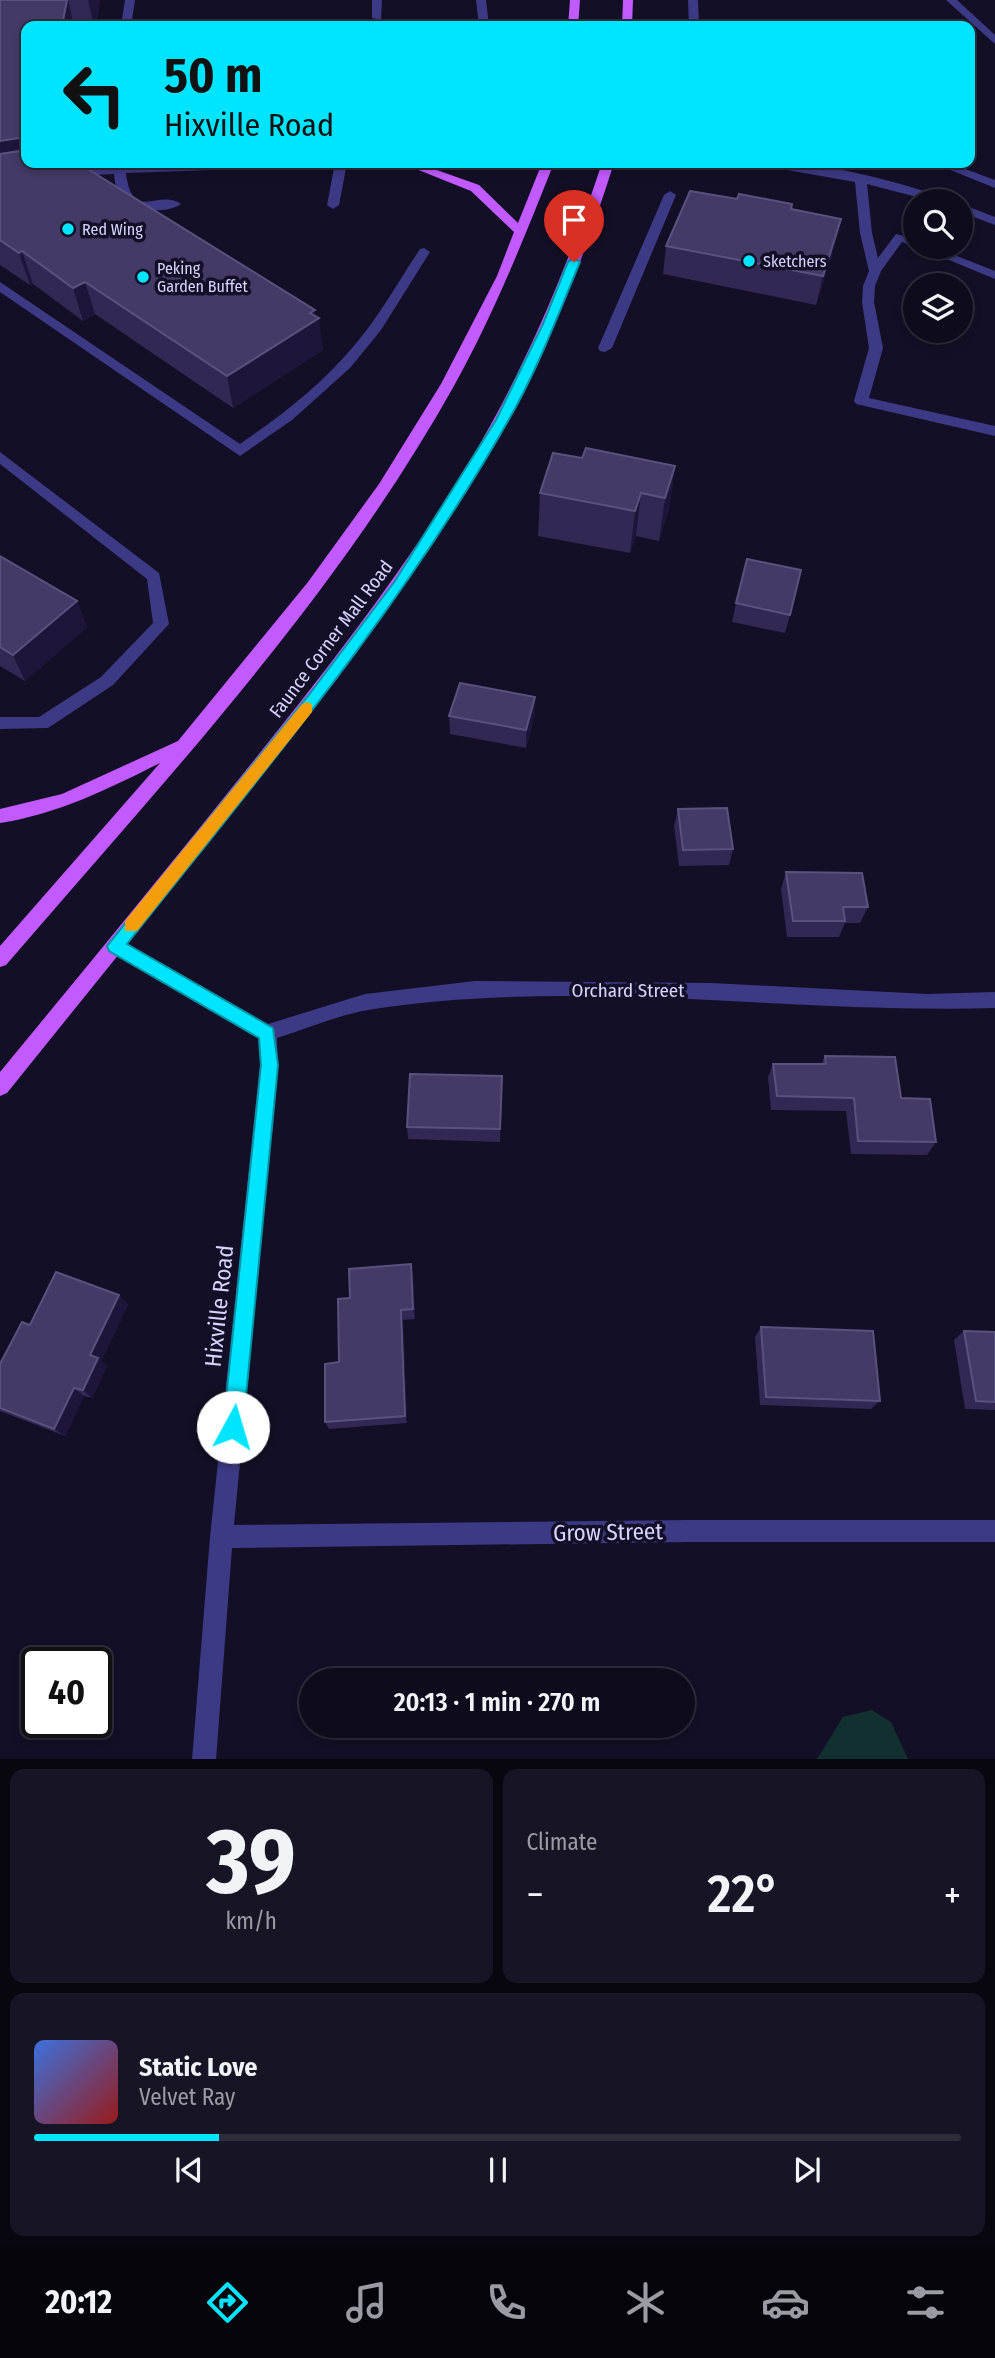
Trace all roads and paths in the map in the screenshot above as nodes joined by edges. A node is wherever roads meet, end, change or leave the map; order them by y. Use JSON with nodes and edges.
{"nodes":[{"id":1,"x":130,"y":0,"type":"edge"},
{"id":2,"x":377,"y":0,"type":"edge"},
{"id":3,"x":481,"y":0,"type":"edge"},
{"id":4,"x":575,"y":0,"type":"edge"},
{"id":5,"x":628,"y":0,"type":"edge"},
{"id":6,"x":693,"y":0,"type":"edge"},
{"id":7,"x":951,"y":0,"type":"edge"},
{"id":8,"x":377,"y":19,"type":"dead end"},
{"id":9,"x":127,"y":21,"type":"edge"},
{"id":10,"x":483,"y":21,"type":"edge"},
{"id":11,"x":573,"y":21,"type":"edge"},
{"id":12,"x":627,"y":21,"type":"edge"},
{"id":13,"x":695,"y":21,"type":"edge"},
{"id":14,"x":966,"y":21,"type":"edge"},
{"id":15,"x":975,"y":28,"type":"edge"},
{"id":16,"x":995,"y":41,"type":"edge"},
{"id":17,"x":91,"y":168,"type":"edge"},
{"id":18,"x":105,"y":168,"type":"edge"},
{"id":19,"x":119,"y":168,"type":"edge"},
{"id":20,"x":340,"y":168,"type":"edge"},
{"id":21,"x":421,"y":168,"type":"edge"},
{"id":22,"x":546,"y":168,"type":"edge"},
{"id":23,"x":606,"y":168,"type":"edge"},
{"id":24,"x":800,"y":168,"type":"edge"},
{"id":25,"x":952,"y":168,"type":"edge"},
{"id":26,"x":78,"y":172,"type":"junction"},
{"id":27,"x":48,"y":175,"type":"edge"},
{"id":28,"x":861,"y":178,"type":"junction"},
{"id":29,"x":995,"y":184,"type":"edge"},
{"id":30,"x":903,"y":190,"type":"edge"},
{"id":31,"x":670,"y":195,"type":"dead end"},
{"id":32,"x":175,"y":204,"type":"dead end"},
{"id":33,"x":333,"y":205,"type":"dead end"},
{"id":34,"x":973,"y":213,"type":"edge"},
{"id":35,"x":995,"y":221,"type":"edge"},
{"id":36,"x":522,"y":233,"type":"junction"},
{"id":37,"x":903,"y":238,"type":"edge"},
{"id":38,"x":424,"y":252,"type":"dead end"},
{"id":39,"x":954,"y":259,"type":"edge"},
{"id":40,"x":875,"y":271,"type":"junction"},
{"id":41,"x":995,"y":275,"type":"edge"},
{"id":42,"x":0,"y":286,"type":"edge"},
{"id":43,"x":605,"y":348,"type":"dead end"},
{"id":44,"x":995,"y":431,"type":"edge"},
{"id":45,"x":0,"y":457,"type":"edge"},
{"id":46,"x":0,"y":723,"type":"edge"},
{"id":47,"x":183,"y":744,"type":"junction"},
{"id":48,"x":0,"y":816,"type":"edge"},
{"id":49,"x":115,"y":946,"type":"junction"},
{"id":50,"x":0,"y":959,"type":"edge"},
{"id":51,"x":995,"y":1000,"type":"edge"},
{"id":52,"x":267,"y":1033,"type":"junction"},
{"id":53,"x":0,"y":1087,"type":"edge"},
{"id":54,"x":995,"y":1531,"type":"edge"},
{"id":55,"x":221,"y":1537,"type":"junction"},
{"id":56,"x":204,"y":1759,"type":"edge"}],
"edges":[{"from":1,"to":9,"type":"street"},
{"from":2,"to":8,"type":"street"},
{"from":3,"to":10,"type":"street"},
{"from":4,"to":11,"type":"main road"},
{"from":5,"to":12,"type":"main road"},
{"from":6,"to":13,"type":"street"},
{"from":7,"to":14,"type":"street"},
{"from":15,"to":16,"type":"street"},
{"from":17,"to":26,"type":"street"},
{"from":18,"to":26,"type":"street"},
{"from":19,"to":32,"type":"street"},
{"from":20,"to":33,"type":"street"},
{"from":21,"to":36,"type":"main road"},
{"from":22,"to":36,"type":"main road"},
{"from":23,"to":49,"type":"main road","name":"Faunce Corner Mall Road"},
{"from":24,"to":28,"type":"street"},
{"from":25,"to":29,"type":"street"},
{"from":26,"to":27,"type":"street"},
{"from":28,"to":30,"type":"street"},
{"from":28,"to":40,"type":"street"},
{"from":31,"to":43,"type":"street"},
{"from":34,"to":35,"type":"street"},
{"from":36,"to":47,"type":"main road"},
{"from":37,"to":40,"type":"street"},
{"from":38,"to":42,"type":"street"},
{"from":39,"to":41,"type":"street"},
{"from":40,"to":44,"type":"street"},
{"from":45,"to":46,"type":"street"},
{"from":47,"to":48,"type":"main road"},
{"from":47,"to":50,"type":"main road"},
{"from":49,"to":52,"type":"street"},
{"from":49,"to":53,"type":"main road","name":"Faunce Corner Mall Road"},
{"from":51,"to":52,"type":"street","name":"Orchard Street"},
{"from":52,"to":55,"type":"street","name":"Hixville Road"},
{"from":54,"to":55,"type":"street","name":"Grow Street"},
{"from":55,"to":56,"type":"street","name":"Hixville Road"}]}
